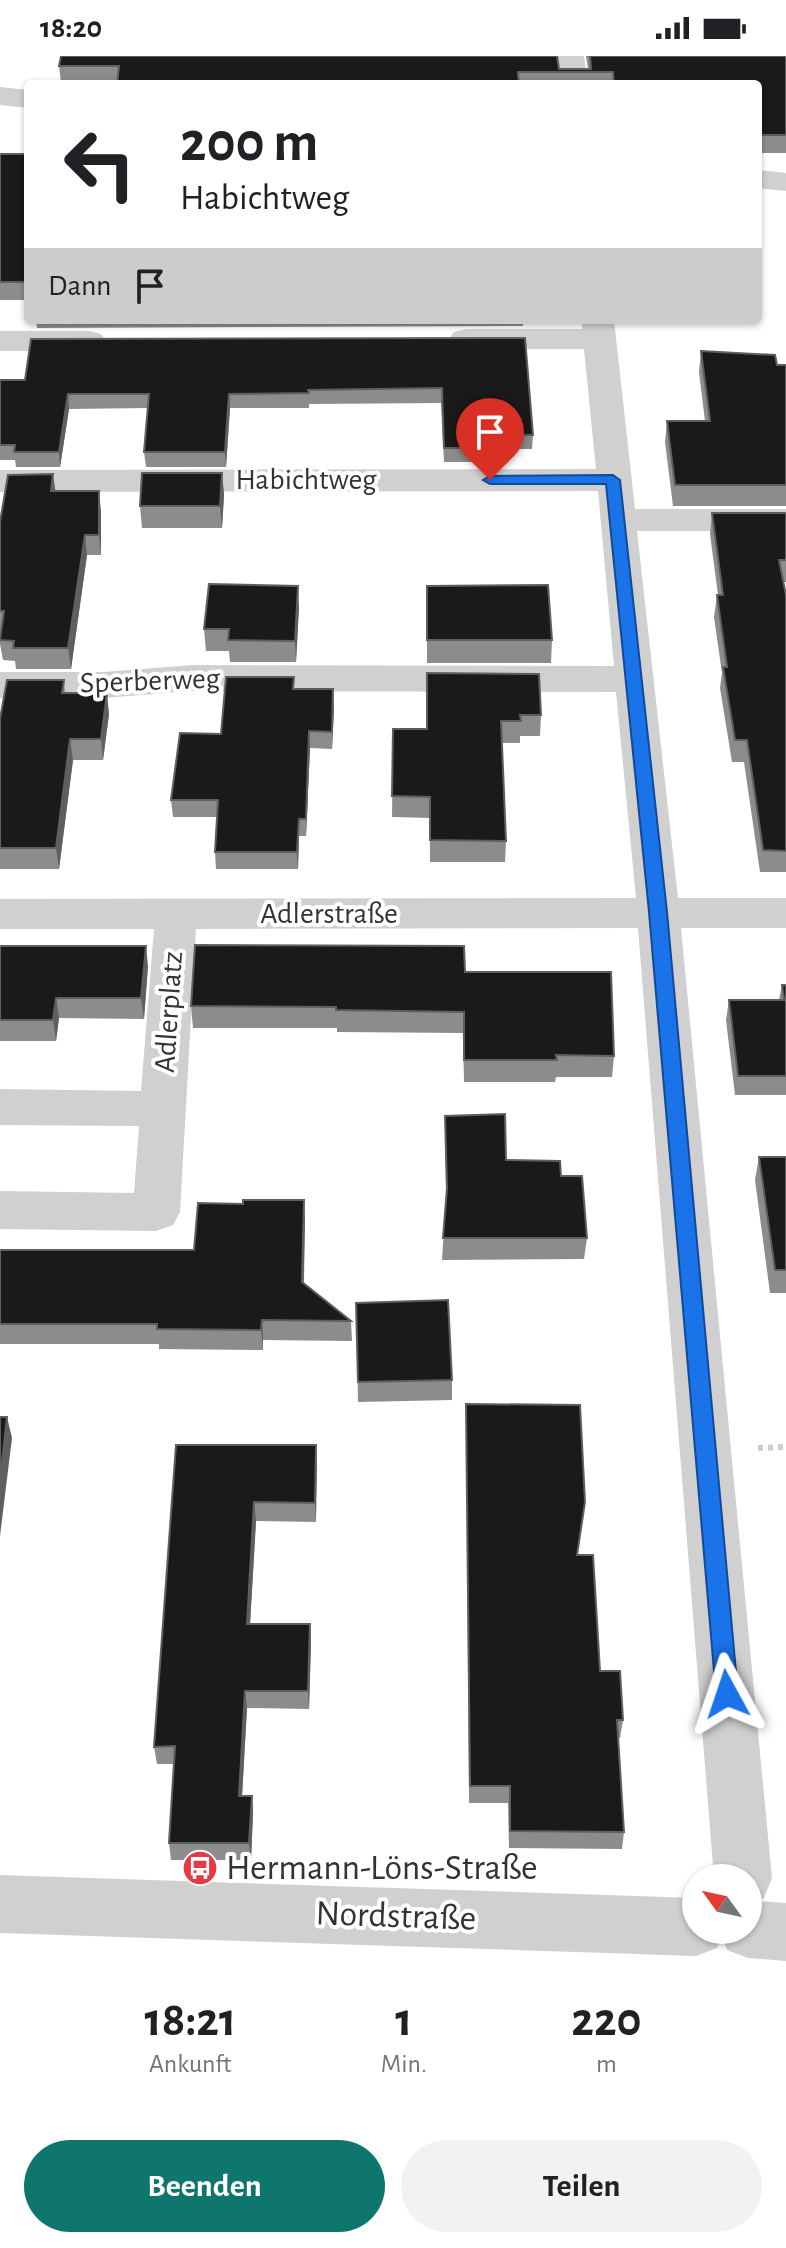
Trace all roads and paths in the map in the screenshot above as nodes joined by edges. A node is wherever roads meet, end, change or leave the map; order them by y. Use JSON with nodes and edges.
{"nodes":[{"id":1,"x":570,"y":56,"type":"edge"},
{"id":2,"x":573,"y":80,"type":"edge"},
{"id":3,"x":0,"y":96,"type":"edge"},
{"id":4,"x":24,"y":99,"type":"edge"},
{"id":5,"x":762,"y":179,"type":"edge"},
{"id":6,"x":786,"y":182,"type":"edge"},
{"id":7,"x":599,"y":329,"type":"edge"},
{"id":8,"x":442,"y":339,"type":"edge"},
{"id":9,"x":0,"y":341,"type":"edge"},
{"id":10,"x":126,"y":341,"type":"edge"},
{"id":11,"x":0,"y":481,"type":"edge"},
{"id":12,"x":615,"y":500,"type":"junction"},
{"id":13,"x":786,"y":520,"type":"edge"},
{"id":14,"x":635,"y":679,"type":"junction"},
{"id":15,"x":0,"y":685,"type":"edge"},
{"id":16,"x":658,"y":912,"type":"junction"},
{"id":17,"x":786,"y":913,"type":"edge"},
{"id":18,"x":0,"y":914,"type":"edge"},
{"id":19,"x":176,"y":915,"type":"junction"},
{"id":20,"x":0,"y":1107,"type":"edge"},
{"id":21,"x":162,"y":1109,"type":"junction"},
{"id":22,"x":0,"y":1210,"type":"edge"},
{"id":23,"x":742,"y":1864,"type":"edge"},
{"id":24,"x":0,"y":1904,"type":"edge"},
{"id":25,"x":682,"y":1927,"type":"edge"},
{"id":26,"x":762,"y":1930,"type":"edge"},
{"id":27,"x":786,"y":1932,"type":"edge"}],
"edges":[{"from":1,"to":2,"type":"street"},
{"from":3,"to":4,"type":"street"},
{"from":5,"to":6,"type":"street"},
{"from":7,"to":8,"type":"street"},
{"from":7,"to":12,"type":"street"},
{"from":9,"to":10,"type":"street"},
{"from":11,"to":12,"type":"street","name":"Habichtweg"},
{"from":12,"to":13,"type":"street","name":"Habichtweg"},
{"from":12,"to":14,"type":"street"},
{"from":14,"to":15,"type":"street","name":"Sperberweg"},
{"from":14,"to":16,"type":"street"},
{"from":16,"to":17,"type":"street","name":"Adlerstraße"},
{"from":16,"to":19,"type":"street","name":"Adlerstraße"},
{"from":16,"to":23,"type":"street"},
{"from":18,"to":19,"type":"street","name":"Adlerstraße"},
{"from":19,"to":21,"type":"street","name":"Adlerplatz"},
{"from":20,"to":21,"type":"street","name":"Adlerplatz"},
{"from":21,"to":22,"type":"street","name":"Adlerplatz"},
{"from":24,"to":25,"type":"street","name":"Nordstraße"},
{"from":26,"to":27,"type":"street"}]}
